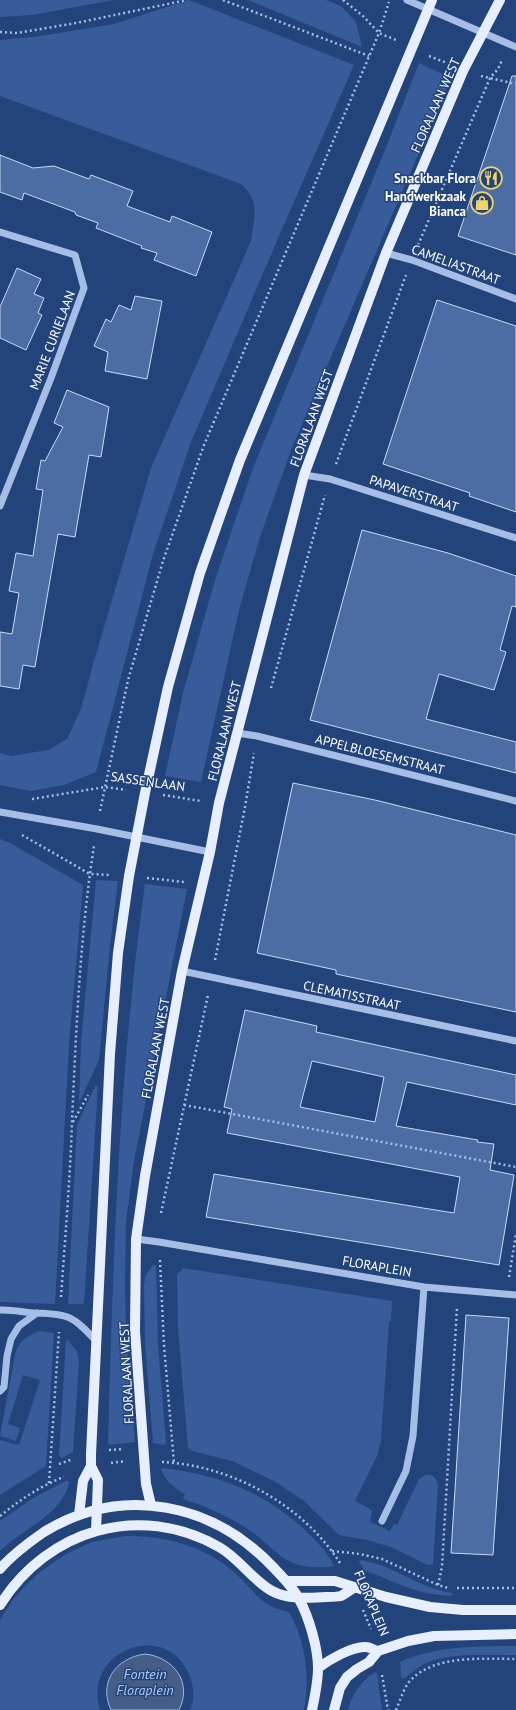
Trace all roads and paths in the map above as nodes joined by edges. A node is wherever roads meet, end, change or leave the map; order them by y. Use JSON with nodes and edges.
{"nodes":[{"id":1,"x":187,"y":0,"type":"edge"},
{"id":2,"x":223,"y":0,"type":"edge"},
{"id":3,"x":343,"y":0,"type":"edge"},
{"id":4,"x":390,"y":0,"type":"edge"},
{"id":5,"x":407,"y":0,"type":"edge"},
{"id":6,"x":500,"y":0,"type":"edge"},
{"id":7,"x":430,"y":5,"type":"edge"},
{"id":8,"x":0,"y":32,"type":"edge"},
{"id":9,"x":379,"y":33,"type":"junction"},
{"id":10,"x":484,"y":33,"type":"junction"},
{"id":11,"x":509,"y":44,"type":"junction"},
{"id":12,"x":516,"y":48,"type":"edge"},
{"id":13,"x":369,"y":56,"type":"junction"},
{"id":14,"x":0,"y":232,"type":"edge"},
{"id":15,"x":386,"y":253,"type":"junction"},
{"id":16,"x":412,"y":260,"type":"junction"},
{"id":17,"x":516,"y":299,"type":"edge"},
{"id":18,"x":304,"y":475,"type":"junction"},
{"id":19,"x":330,"y":479,"type":"junction"},
{"id":20,"x":0,"y":506,"type":"edge"},
{"id":21,"x":516,"y":538,"type":"edge"},
{"id":22,"x":270,"y":691,"type":"dead end"},
{"id":23,"x":237,"y":732,"type":"junction"},
{"id":24,"x":257,"y":736,"type":"junction"},
{"id":25,"x":105,"y":787,"type":"junction"},
{"id":26,"x":144,"y":793,"type":"junction"},
{"id":27,"x":27,"y":799,"type":"dead end"},
{"id":28,"x":516,"y":801,"type":"edge"},
{"id":29,"x":220,"y":803,"type":"junction"},
{"id":30,"x":245,"y":807,"type":"junction"},
{"id":31,"x":0,"y":812,"type":"edge"},
{"id":32,"x":97,"y":829,"type":"junction"},
{"id":33,"x":136,"y":837,"type":"junction"},
{"id":34,"x":210,"y":852,"type":"junction"},
{"id":35,"x":182,"y":971,"type":"junction"},
{"id":36,"x":211,"y":978,"type":"junction"},
{"id":37,"x":516,"y":1041,"type":"edge"},
{"id":38,"x":184,"y":1105,"type":"junction"},
{"id":39,"x":516,"y":1167,"type":"edge"},
{"id":40,"x":516,"y":1234,"type":"edge"},
{"id":41,"x":136,"y":1239,"type":"junction"},
{"id":42,"x":159,"y":1242,"type":"junction"},
{"id":43,"x":424,"y":1287,"type":"junction"},
{"id":44,"x":458,"y":1290,"type":"junction"},
{"id":45,"x":507,"y":1295,"type":"junction"},
{"id":46,"x":516,"y":1295,"type":"edge"},
{"id":47,"x":61,"y":1304,"type":"dead end"},
{"id":48,"x":0,"y":1310,"type":"edge"},
{"id":49,"x":37,"y":1313,"type":"junction"},
{"id":50,"x":59,"y":1335,"type":"dead end"},
{"id":51,"x":96,"y":1341,"type":"junction"},
{"id":52,"x":0,"y":1391,"type":"edge"},
{"id":53,"x":128,"y":1449,"type":"dead end"},
{"id":54,"x":108,"y":1450,"type":"dead end"},
{"id":55,"x":73,"y":1459,"type":"dead end"},
{"id":56,"x":129,"y":1461,"type":"dead end"},
{"id":57,"x":107,"y":1463,"type":"dead end"},
{"id":58,"x":59,"y":1464,"type":"dead end"},
{"id":59,"x":92,"y":1466,"type":"junction"},
{"id":60,"x":64,"y":1477,"type":"dead end"},
{"id":61,"x":50,"y":1482,"type":"junction"},
{"id":62,"x":151,"y":1505,"type":"junction"},
{"id":63,"x":97,"y":1510,"type":"junction"},
{"id":64,"x":78,"y":1515,"type":"junction"},
{"id":65,"x":0,"y":1516,"type":"edge"},
{"id":66,"x":382,"y":1521,"type":"dead end"},
{"id":67,"x":96,"y":1531,"type":"junction"},
{"id":68,"x":332,"y":1551,"type":"junction"},
{"id":69,"x":0,"y":1569,"type":"edge"},
{"id":70,"x":286,"y":1581,"type":"junction"},
{"id":71,"x":438,"y":1585,"type":"junction"},
{"id":72,"x":354,"y":1588,"type":"junction"},
{"id":73,"x":516,"y":1588,"type":"edge"},
{"id":74,"x":299,"y":1598,"type":"junction"},
{"id":75,"x":0,"y":1605,"type":"edge"},
{"id":76,"x":516,"y":1610,"type":"edge"},
{"id":77,"x":516,"y":1634,"type":"edge"},
{"id":78,"x":378,"y":1651,"type":"junction"},
{"id":79,"x":516,"y":1659,"type":"edge"},
{"id":80,"x":318,"y":1668,"type":"junction"},
{"id":81,"x":312,"y":1710,"type":"edge"},
{"id":82,"x":334,"y":1710,"type":"edge"},
{"id":83,"x":388,"y":1710,"type":"edge"},
{"id":84,"x":396,"y":1710,"type":"edge"}],
"edges":[{"from":1,"to":8,"type":"path"},
{"from":2,"to":13,"type":"path"},
{"from":3,"to":9,"type":"path"},
{"from":4,"to":9,"type":"path"},
{"from":5,"to":7,"type":"street"},
{"from":6,"to":10,"type":"main road","name":"FLORALAAN WEST"},
{"from":7,"to":10,"type":"street"},
{"from":7,"to":26,"type":"main road","name":"FLORALAAN WEST"},
{"from":9,"to":13,"type":"path"},
{"from":10,"to":11,"type":"street"},
{"from":10,"to":15,"type":"main road","name":"FLORALAAN WEST"},
{"from":11,"to":12,"type":"street"},
{"from":11,"to":16,"type":"path"},
{"from":13,"to":25,"type":"path"},
{"from":14,"to":20,"type":"street","name":"MARIE CURIELAAN"},
{"from":15,"to":16,"type":"street","name":"CAMELIASTRAAT"},
{"from":15,"to":18,"type":"main road","name":"FLORALAAN WEST"},
{"from":16,"to":17,"type":"street","name":"CAMELIASTRAAT"},
{"from":16,"to":19,"type":"path"},
{"from":18,"to":19,"type":"street","name":"PAPAVERSTRAAT"},
{"from":18,"to":23,"type":"main road","name":"FLORALAAN WEST"},
{"from":19,"to":21,"type":"street","name":"PAPAVERSTRAAT"},
{"from":19,"to":22,"type":"path"},
{"from":23,"to":24,"type":"street","name":"APPELBLOESEMSTRAAT"},
{"from":23,"to":29,"type":"main road","name":"FLORALAAN WEST"},
{"from":24,"to":28,"type":"street","name":"APPELBLOESEMSTRAAT"},
{"from":24,"to":30,"type":"path"},
{"from":25,"to":26,"type":"path","name":"SASSENLAAN"},
{"from":25,"to":27,"type":"path","name":"SASSENLAAN"},
{"from":25,"to":32,"type":"path"},
{"from":26,"to":29,"type":"path","name":"SASSENLAAN"},
{"from":26,"to":33,"type":"main road","name":"FLORALAAN WEST"},
{"from":29,"to":30,"type":"path","name":"SASSENLAAN"},
{"from":29,"to":34,"type":"main road","name":"FLORALAAN WEST"},
{"from":30,"to":36,"type":"path"},
{"from":31,"to":32,"type":"street"},
{"from":32,"to":33,"type":"street"},
{"from":32,"to":47,"type":"path"},
{"from":33,"to":34,"type":"street"},
{"from":33,"to":51,"type":"main road","name":"FLORALAAN WEST"},
{"from":34,"to":35,"type":"main road","name":"FLORALAAN WEST"},
{"from":35,"to":36,"type":"street","name":"CLEMATISSTRAAT"},
{"from":35,"to":41,"type":"main road","name":"FLORALAAN WEST"},
{"from":36,"to":37,"type":"street","name":"CLEMATISSTRAAT"},
{"from":36,"to":38,"type":"path"},
{"from":38,"to":39,"type":"path"},
{"from":38,"to":42,"type":"path"},
{"from":40,"to":45,"type":"path"},
{"from":41,"to":42,"type":"street","name":"FLORAPLEIN"},
{"from":41,"to":62,"type":"main road","name":"FLORALAAN WEST"},
{"from":42,"to":43,"type":"street","name":"FLORAPLEIN"},
{"from":42,"to":68,"type":"path","name":"FLORAPLEIN"},
{"from":43,"to":44,"type":"street"},
{"from":43,"to":66,"type":"street","name":"FLORAPLEIN"},
{"from":44,"to":45,"type":"street"},
{"from":44,"to":71,"type":"path"},
{"from":45,"to":46,"type":"street"},
{"from":48,"to":49,"type":"street"},
{"from":49,"to":51,"type":"street"},
{"from":49,"to":52,"type":"street"},
{"from":50,"to":61,"type":"path"},
{"from":51,"to":59,"type":"main road","name":"FLORALAAN WEST"},
{"from":53,"to":54,"type":"path"},
{"from":55,"to":58,"type":"path"},
{"from":56,"to":57,"type":"path"},
{"from":59,"to":63,"type":"main road","name":"FLORALAAN WEST"},
{"from":59,"to":64,"type":"main road","name":"FLORALAAN WEST"},
{"from":60,"to":61,"type":"path"},
{"from":61,"to":65,"type":"path"},
{"from":62,"to":63,"type":"main road"},
{"from":62,"to":70,"type":"main road"},
{"from":63,"to":64,"type":"main road"},
{"from":63,"to":67,"type":"main road"},
{"from":64,"to":69,"type":"main road"},
{"from":67,"to":74,"type":"main road"},
{"from":67,"to":75,"type":"main road"},
{"from":68,"to":71,"type":"path"},
{"from":68,"to":72,"type":"path","name":"FLORAPLEIN"},
{"from":70,"to":72,"type":"main road"},
{"from":70,"to":74,"type":"main road"},
{"from":71,"to":73,"type":"path"},
{"from":72,"to":74,"type":"main road"},
{"from":72,"to":76,"type":"main road"},
{"from":72,"to":78,"type":"path","name":"FLORAPLEIN"},
{"from":74,"to":80,"type":"main road"},
{"from":77,"to":78,"type":"main road"},
{"from":78,"to":80,"type":"main road"},
{"from":78,"to":82,"type":"main road"},
{"from":78,"to":83,"type":"path","name":"FLORAPLEIN"},
{"from":79,"to":84,"type":"path"},
{"from":80,"to":81,"type":"main road"}]}
